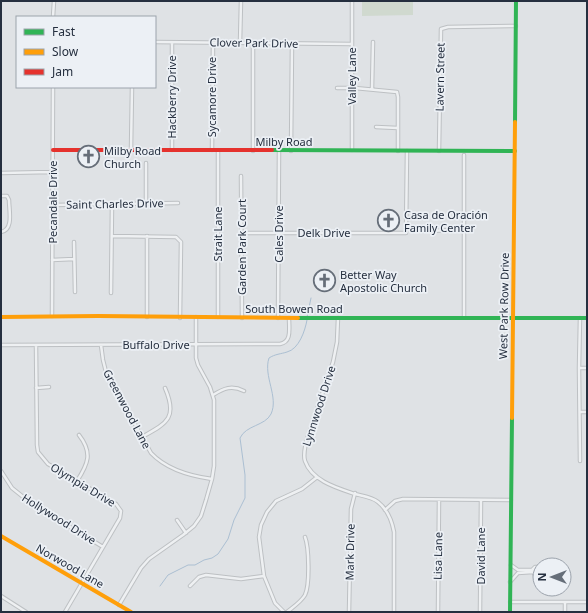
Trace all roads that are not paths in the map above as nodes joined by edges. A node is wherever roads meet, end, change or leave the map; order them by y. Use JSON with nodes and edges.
{"nodes":[{"id":1,"x":54,"y":1,"type":"edge"},
{"id":2,"x":241,"y":1,"type":"edge"},
{"id":3,"x":352,"y":1,"type":"edge"},
{"id":4,"x":516,"y":1,"type":"edge"},
{"id":5,"x":53,"y":16,"type":"edge"},
{"id":6,"x":516,"y":26,"type":"junction"},
{"id":7,"x":156,"y":42,"type":"edge"},
{"id":8,"x":373,"y":42,"type":"dead end"},
{"id":9,"x":172,"y":43,"type":"junction"},
{"id":10,"x":213,"y":43,"type":"junction"},
{"id":11,"x":240,"y":43,"type":"junction"},
{"id":12,"x":253,"y":43,"type":"junction"},
{"id":13,"x":292,"y":44,"type":"junction"},
{"id":14,"x":352,"y":44,"type":"junction"},
{"id":15,"x":53,"y":88,"type":"edge"},
{"id":16,"x":132,"y":88,"type":"edge"},
{"id":17,"x":337,"y":88,"type":"dead end"},
{"id":18,"x":351,"y":88,"type":"junction"},
{"id":19,"x":372,"y":89,"type":"junction"},
{"id":20,"x":376,"y":128,"type":"dead end"},
{"id":21,"x":398,"y":128,"type":"junction"},
{"id":22,"x":53,"y":150,"type":"junction"},
{"id":23,"x":131,"y":150,"type":"junction"},
{"id":24,"x":172,"y":150,"type":"junction"},
{"id":25,"x":212,"y":150,"type":"junction"},
{"id":26,"x":218,"y":150,"type":"junction"},
{"id":27,"x":253,"y":150,"type":"junction"},
{"id":28,"x":279,"y":151,"type":"junction"},
{"id":29,"x":292,"y":151,"type":"junction"},
{"id":30,"x":352,"y":151,"type":"junction"},
{"id":31,"x":398,"y":151,"type":"junction"},
{"id":32,"x":407,"y":151,"type":"junction"},
{"id":33,"x":439,"y":151,"type":"junction"},
{"id":34,"x":515,"y":151,"type":"junction"},
{"id":35,"x":464,"y":155,"type":"dead end"},
{"id":36,"x":146,"y":163,"type":"dead end"},
{"id":37,"x":53,"y":172,"type":"junction"},
{"id":38,"x":1,"y":173,"type":"edge"},
{"id":39,"x":241,"y":176,"type":"dead end"},
{"id":40,"x":1,"y":196,"type":"edge"},
{"id":41,"x":146,"y":203,"type":"junction"},
{"id":42,"x":178,"y":203,"type":"dead end"},
{"id":43,"x":52,"y":205,"type":"junction"},
{"id":44,"x":112,"y":205,"type":"junction"},
{"id":45,"x":464,"y":230,"type":"junction"},
{"id":46,"x":420,"y":231,"type":"dead end"},
{"id":47,"x":1,"y":232,"type":"edge"},
{"id":48,"x":242,"y":233,"type":"junction"},
{"id":49,"x":279,"y":233,"type":"junction"},
{"id":50,"x":112,"y":236,"type":"junction"},
{"id":51,"x":147,"y":236,"type":"junction"},
{"id":52,"x":74,"y":242,"type":"dead end"},
{"id":53,"x":74,"y":259,"type":"junction"},
{"id":54,"x":52,"y":260,"type":"junction"},
{"id":55,"x":75,"y":292,"type":"dead end"},
{"id":56,"x":111,"y":293,"type":"dead end"},
{"id":57,"x":52,"y":316,"type":"junction"},
{"id":58,"x":1,"y":317,"type":"edge"},
{"id":59,"x":196,"y":317,"type":"junction"},
{"id":60,"x":218,"y":317,"type":"junction"},
{"id":61,"x":464,"y":317,"type":"junction"},
{"id":62,"x":147,"y":318,"type":"junction"},
{"id":63,"x":180,"y":318,"type":"junction"},
{"id":64,"x":242,"y":318,"type":"junction"},
{"id":65,"x":278,"y":318,"type":"junction"},
{"id":66,"x":289,"y":318,"type":"junction"},
{"id":67,"x":338,"y":318,"type":"junction"},
{"id":68,"x":513,"y":318,"type":"junction"},
{"id":69,"x":580,"y":318,"type":"junction"},
{"id":70,"x":587,"y":318,"type":"edge"},
{"id":71,"x":36,"y":345,"type":"junction"},
{"id":72,"x":101,"y":345,"type":"junction"},
{"id":73,"x":196,"y":345,"type":"junction"},
{"id":74,"x":1,"y":346,"type":"edge"},
{"id":75,"x":579,"y":368,"type":"junction"},
{"id":76,"x":587,"y":368,"type":"edge"},
{"id":77,"x":49,"y":387,"type":"dead end"},
{"id":78,"x":36,"y":388,"type":"junction"},
{"id":79,"x":165,"y":388,"type":"dead end"},
{"id":80,"x":244,"y":391,"type":"dead end"},
{"id":81,"x":213,"y":395,"type":"junction"},
{"id":82,"x":580,"y":412,"type":"junction"},
{"id":83,"x":587,"y":412,"type":"edge"},
{"id":84,"x":80,"y":436,"type":"dead end"},
{"id":85,"x":142,"y":437,"type":"junction"},
{"id":86,"x":580,"y":461,"type":"dead end"},
{"id":87,"x":1,"y":471,"type":"edge"},
{"id":88,"x":316,"y":478,"type":"junction"},
{"id":89,"x":212,"y":479,"type":"junction"},
{"id":90,"x":77,"y":481,"type":"junction"},
{"id":91,"x":355,"y":493,"type":"junction"},
{"id":92,"x":439,"y":500,"type":"junction"},
{"id":93,"x":481,"y":500,"type":"junction"},
{"id":94,"x":511,"y":500,"type":"junction"},
{"id":95,"x":386,"y":510,"type":"junction"},
{"id":96,"x":176,"y":520,"type":"dead end"},
{"id":97,"x":186,"y":533,"type":"junction"},
{"id":98,"x":1,"y":536,"type":"edge"},
{"id":99,"x":305,"y":536,"type":"dead end"},
{"id":100,"x":103,"y":546,"type":"junction"},
{"id":101,"x":510,"y":565,"type":"junction"},
{"id":102,"x":518,"y":571,"type":"junction"},
{"id":103,"x":532,"y":571,"type":"edge"},
{"id":104,"x":264,"y":576,"type":"junction"},
{"id":105,"x":510,"y":582,"type":"junction"},
{"id":106,"x":82,"y":584,"type":"junction"},
{"id":107,"x":190,"y":586,"type":"dead end"},
{"id":108,"x":1,"y":596,"type":"edge"},
{"id":109,"x":510,"y":602,"type":"junction"},
{"id":110,"x":565,"y":602,"type":"junction"},
{"id":111,"x":587,"y":602,"type":"edge"},
{"id":112,"x":119,"y":605,"type":"junction"},
{"id":113,"x":26,"y":612,"type":"edge"},
{"id":114,"x":65,"y":612,"type":"edge"},
{"id":115,"x":131,"y":612,"type":"edge"},
{"id":116,"x":284,"y":612,"type":"edge"},
{"id":117,"x":287,"y":612,"type":"edge"},
{"id":118,"x":349,"y":612,"type":"edge"},
{"id":119,"x":394,"y":612,"type":"edge"},
{"id":120,"x":438,"y":612,"type":"edge"},
{"id":121,"x":480,"y":612,"type":"edge"},
{"id":122,"x":510,"y":612,"type":"edge"},
{"id":123,"x":565,"y":612,"type":"edge"}],
"edges":[{"from":1,"to":5,"type":"street"},
{"from":2,"to":11,"type":"street"},
{"from":3,"to":14,"type":"street","name":"Valley Lane"},
{"from":4,"to":6,"type":"main road","name":"West Park Row Drive"},
{"from":6,"to":33,"type":"street","name":"Lavern Street"},
{"from":6,"to":34,"type":"main road","name":"West Park Row Drive"},
{"from":7,"to":9,"type":"street","name":"Clover Park Drive"},
{"from":8,"to":19,"type":"street"},
{"from":9,"to":10,"type":"street","name":"Clover Park Drive"},
{"from":9,"to":24,"type":"street","name":"Hackberry Drive"},
{"from":10,"to":11,"type":"street","name":"Clover Park Drive"},
{"from":10,"to":25,"type":"street","name":"Sycamore Drive"},
{"from":11,"to":12,"type":"street","name":"Clover Park Drive"},
{"from":12,"to":13,"type":"street","name":"Clover Park Drive"},
{"from":12,"to":27,"type":"street"},
{"from":13,"to":14,"type":"street","name":"Clover Park Drive"},
{"from":13,"to":29,"type":"street"},
{"from":14,"to":18,"type":"street","name":"Valley Lane"},
{"from":15,"to":22,"type":"street","name":"Pecandale Drive"},
{"from":16,"to":23,"type":"street"},
{"from":17,"to":18,"type":"street"},
{"from":18,"to":19,"type":"street"},
{"from":18,"to":30,"type":"street","name":"Valley Lane"},
{"from":19,"to":21,"type":"street"},
{"from":20,"to":21,"type":"street"},
{"from":21,"to":31,"type":"street"},
{"from":22,"to":23,"type":"main road","name":"Milby Road"},
{"from":22,"to":37,"type":"street","name":"Pecandale Drive"},
{"from":23,"to":24,"type":"main road","name":"Milby Road"},
{"from":24,"to":25,"type":"main road","name":"Milby Road"},
{"from":25,"to":26,"type":"main road","name":"Milby Road"},
{"from":26,"to":27,"type":"main road","name":"Milby Road"},
{"from":26,"to":60,"type":"street","name":"Strait Lane"},
{"from":27,"to":28,"type":"main road","name":"Milby Road"},
{"from":28,"to":29,"type":"main road","name":"Milby Road"},
{"from":28,"to":49,"type":"street","name":"Cales Drive"},
{"from":29,"to":30,"type":"main road","name":"Milby Road"},
{"from":30,"to":31,"type":"main road","name":"Milby Road"},
{"from":31,"to":32,"type":"main road","name":"Milby Road"},
{"from":32,"to":33,"type":"main road","name":"Milby Road"},
{"from":32,"to":49,"type":"street","name":"Delk Drive"},
{"from":33,"to":34,"type":"main road","name":"Milby Road"},
{"from":34,"to":68,"type":"main road","name":"West Park Row Drive"},
{"from":35,"to":45,"type":"street"},
{"from":36,"to":41,"type":"street"},
{"from":37,"to":38,"type":"street"},
{"from":37,"to":43,"type":"street","name":"Pecandale Drive"},
{"from":39,"to":48,"type":"street","name":"Garden Park Court"},
{"from":40,"to":47,"type":"street"},
{"from":41,"to":42,"type":"street","name":"Saint Charles Drive"},
{"from":41,"to":44,"type":"street","name":"Saint Charles Drive"},
{"from":43,"to":44,"type":"street","name":"Saint Charles Drive"},
{"from":43,"to":54,"type":"street","name":"Pecandale Drive"},
{"from":44,"to":50,"type":"street"},
{"from":45,"to":46,"type":"street"},
{"from":45,"to":61,"type":"street"},
{"from":48,"to":49,"type":"street","name":"Delk Drive"},
{"from":48,"to":64,"type":"street","name":"Garden Park Court"},
{"from":49,"to":65,"type":"street","name":"Cales Drive"},
{"from":50,"to":51,"type":"street"},
{"from":50,"to":56,"type":"street"},
{"from":51,"to":62,"type":"street"},
{"from":51,"to":63,"type":"street"},
{"from":52,"to":53,"type":"street"},
{"from":53,"to":54,"type":"street"},
{"from":53,"to":55,"type":"street"},
{"from":54,"to":57,"type":"street","name":"Pecandale Drive"},
{"from":57,"to":58,"type":"main road","name":"South Bowen Road"},
{"from":57,"to":62,"type":"main road","name":"South Bowen Road"},
{"from":59,"to":60,"type":"main road","name":"South Bowen Road"},
{"from":59,"to":63,"type":"main road","name":"South Bowen Road"},
{"from":59,"to":73,"type":"street"},
{"from":60,"to":64,"type":"main road","name":"South Bowen Road"},
{"from":61,"to":67,"type":"main road","name":"South Bowen Road"},
{"from":61,"to":68,"type":"main road","name":"South Bowen Road"},
{"from":62,"to":63,"type":"main road","name":"South Bowen Road"},
{"from":64,"to":65,"type":"main road","name":"South Bowen Road"},
{"from":65,"to":66,"type":"main road","name":"South Bowen Road"},
{"from":66,"to":67,"type":"main road","name":"South Bowen Road"},
{"from":66,"to":73,"type":"street","name":"Buffalo Drive"},
{"from":67,"to":88,"type":"street","name":"Lynnwood Drive"},
{"from":68,"to":69,"type":"main road","name":"South Bowen Road"},
{"from":68,"to":94,"type":"main road","name":"West Park Row Drive"},
{"from":69,"to":70,"type":"main road","name":"South Bowen Road"},
{"from":69,"to":75,"type":"street"},
{"from":71,"to":72,"type":"street","name":"Buffalo Drive"},
{"from":71,"to":74,"type":"street","name":"Buffalo Drive"},
{"from":71,"to":78,"type":"street","name":"Olympia Drive"},
{"from":72,"to":73,"type":"street","name":"Buffalo Drive"},
{"from":72,"to":85,"type":"street","name":"Greenwood Lane"},
{"from":73,"to":81,"type":"street"},
{"from":75,"to":76,"type":"street"},
{"from":75,"to":82,"type":"street"},
{"from":77,"to":78,"type":"street"},
{"from":78,"to":90,"type":"street","name":"Olympia Drive"},
{"from":79,"to":85,"type":"street"},
{"from":80,"to":81,"type":"street"},
{"from":81,"to":89,"type":"street"},
{"from":82,"to":83,"type":"street"},
{"from":82,"to":86,"type":"street"},
{"from":84,"to":90,"type":"street"},
{"from":85,"to":89,"type":"street","name":"Greenwood Lane"},
{"from":87,"to":100,"type":"street","name":"Hollywood Drive"},
{"from":88,"to":91,"type":"street"},
{"from":88,"to":104,"type":"street"},
{"from":89,"to":97,"type":"street"},
{"from":90,"to":100,"type":"street","name":"Olympia Drive"},
{"from":91,"to":95,"type":"street"},
{"from":91,"to":118,"type":"street","name":"Mark Drive"},
{"from":92,"to":93,"type":"street"},
{"from":92,"to":95,"type":"street"},
{"from":92,"to":120,"type":"street","name":"Lisa Lane"},
{"from":93,"to":94,"type":"street"},
{"from":93,"to":121,"type":"street","name":"David Lane"},
{"from":94,"to":101,"type":"main road","name":"West Park Row Drive"},
{"from":95,"to":119,"type":"street"},
{"from":96,"to":97,"type":"street"},
{"from":97,"to":112,"type":"street"},
{"from":98,"to":106,"type":"main road","name":"Norwood Lane"},
{"from":99,"to":117,"type":"street"},
{"from":100,"to":106,"type":"street","name":"Olympia Drive"},
{"from":101,"to":102,"type":"street"},
{"from":101,"to":105,"type":"main road","name":"West Park Row Drive"},
{"from":102,"to":103,"type":"street"},
{"from":102,"to":105,"type":"street"},
{"from":104,"to":107,"type":"street"},
{"from":104,"to":116,"type":"street"},
{"from":105,"to":109,"type":"main road","name":"West Park Row Drive"},
{"from":106,"to":112,"type":"main road","name":"Norwood Lane"},
{"from":106,"to":114,"type":"street","name":"Olympia Drive"},
{"from":108,"to":113,"type":"street"},
{"from":109,"to":110,"type":"street"},
{"from":109,"to":122,"type":"main road","name":"West Park Row Drive"},
{"from":110,"to":111,"type":"street"},
{"from":110,"to":123,"type":"street"},
{"from":112,"to":115,"type":"main road","name":"Norwood Lane"}]}
